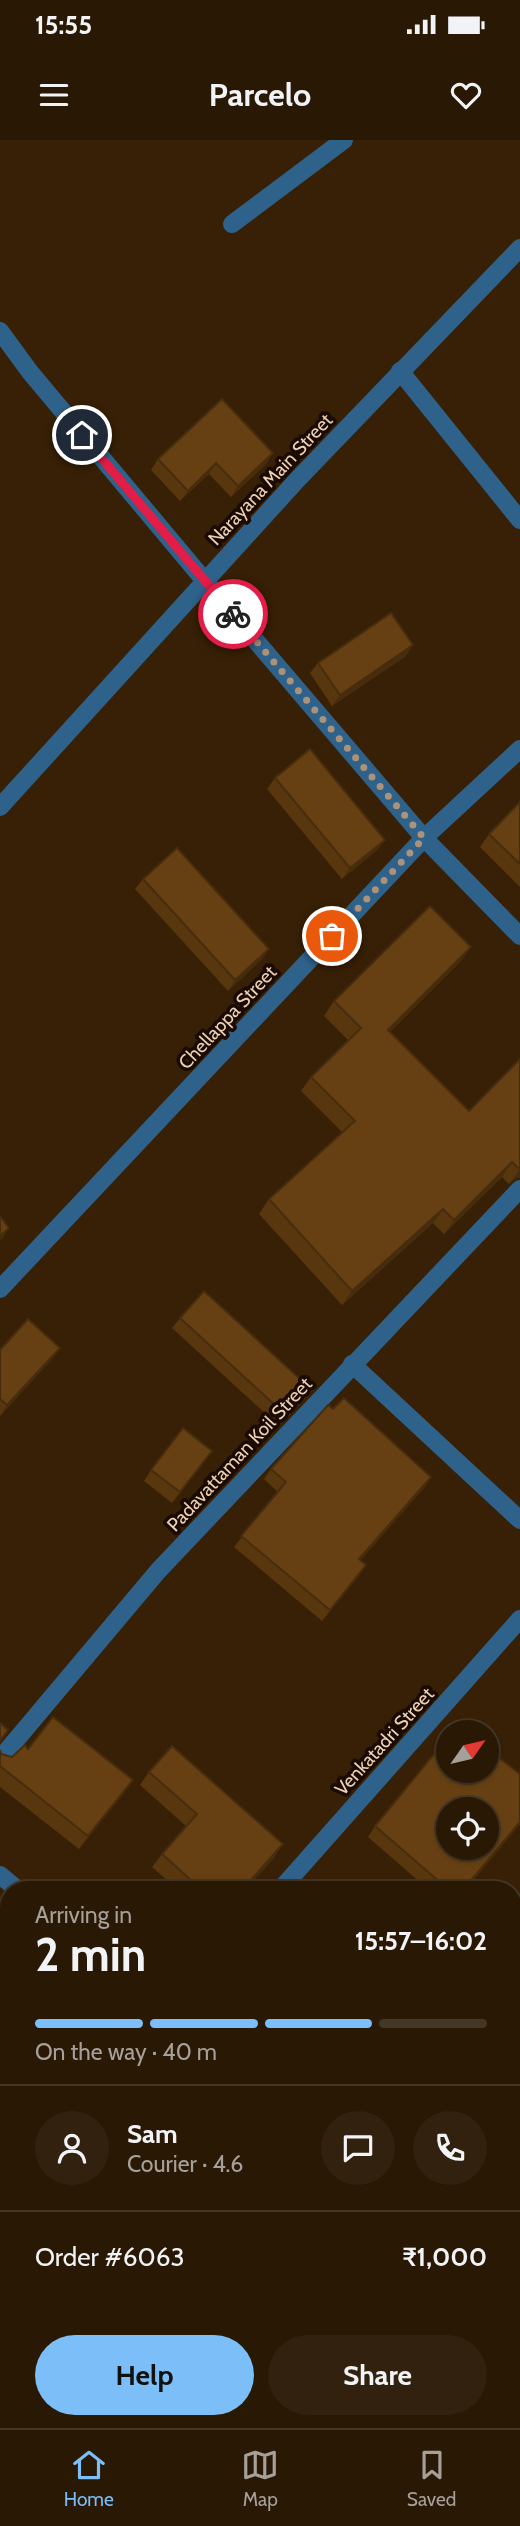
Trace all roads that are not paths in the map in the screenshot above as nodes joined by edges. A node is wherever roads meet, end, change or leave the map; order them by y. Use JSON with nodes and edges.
{"nodes":[{"id":1,"x":344,"y":140,"type":"edge"},
{"id":2,"x":232,"y":224,"type":"dead end"},
{"id":3,"x":520,"y":248,"type":"edge"},
{"id":4,"x":0,"y":331,"type":"edge"},
{"id":5,"x":400,"y":371,"type":"junction"},
{"id":6,"x":520,"y":520,"type":"edge"},
{"id":7,"x":204,"y":580,"type":"junction"},
{"id":8,"x":520,"y":749,"type":"edge"},
{"id":9,"x":0,"y":807,"type":"edge"},
{"id":10,"x":424,"y":838,"type":"junction"},
{"id":11,"x":520,"y":936,"type":"edge"},
{"id":12,"x":520,"y":1189,"type":"edge"},
{"id":13,"x":0,"y":1289,"type":"edge"},
{"id":14,"x":352,"y":1364,"type":"junction"},
{"id":15,"x":520,"y":1520,"type":"edge"},
{"id":16,"x":520,"y":1619,"type":"edge"},
{"id":17,"x":0,"y":1759,"type":"edge"},
{"id":18,"x":288,"y":1881,"type":"edge"}],
"edges":[{"from":1,"to":2,"type":"street"},
{"from":3,"to":5,"type":"street","name":"Narayana Main Street"},
{"from":4,"to":7,"type":"street"},
{"from":5,"to":6,"type":"street"},
{"from":5,"to":7,"type":"street","name":"Narayana Main Street"},
{"from":7,"to":9,"type":"street","name":"Narayana Main Street"},
{"from":7,"to":10,"type":"street"},
{"from":8,"to":10,"type":"street","name":"Chellappa Street"},
{"from":10,"to":11,"type":"street"},
{"from":10,"to":13,"type":"street","name":"Chellappa Street"},
{"from":12,"to":14,"type":"street","name":"Padavattaman Koil Street"},
{"from":14,"to":15,"type":"street"},
{"from":14,"to":17,"type":"street","name":"Padavattaman Koil Street"},
{"from":16,"to":18,"type":"street","name":"Venkatadri Street"}]}
